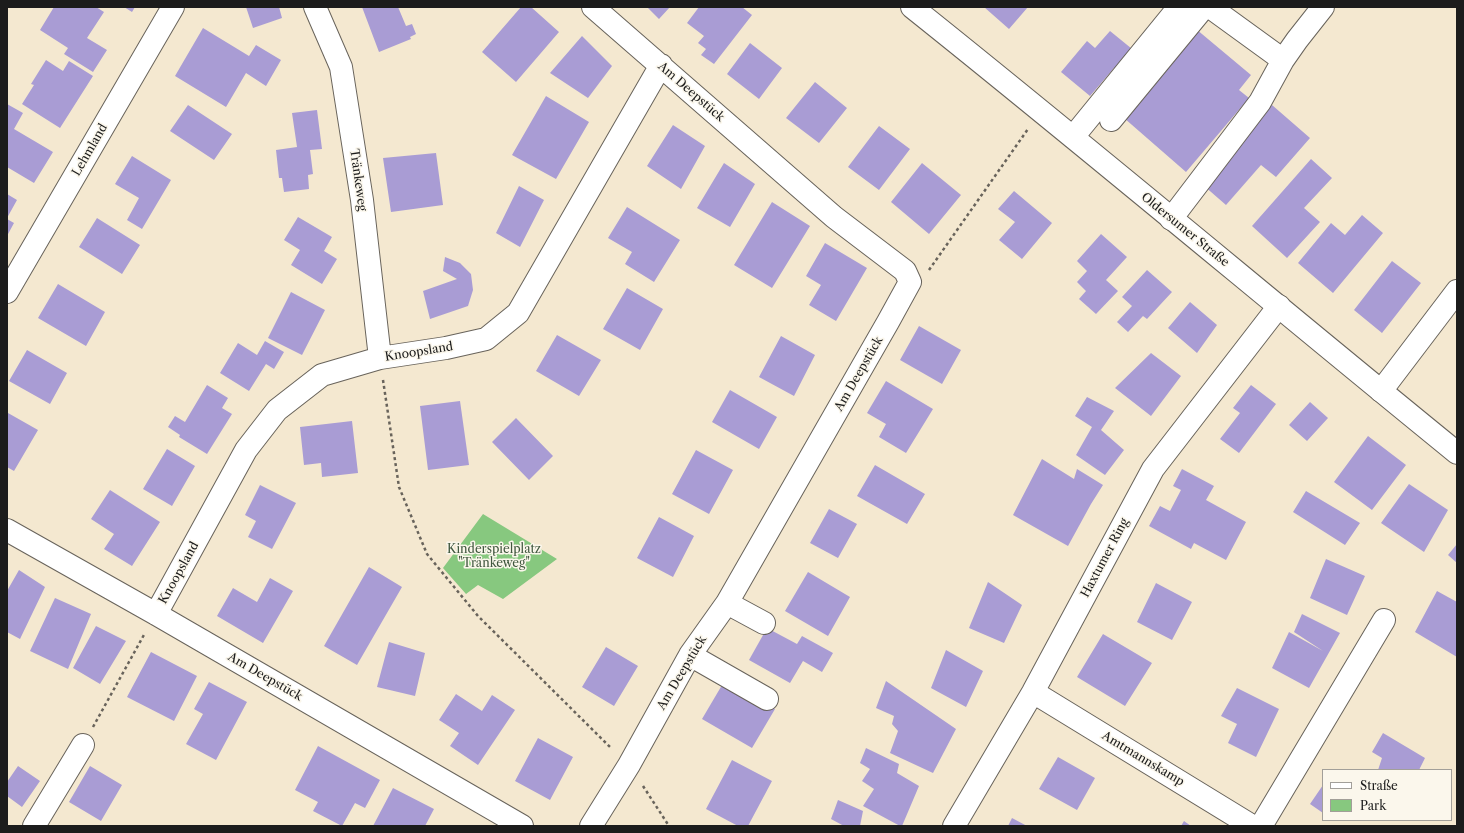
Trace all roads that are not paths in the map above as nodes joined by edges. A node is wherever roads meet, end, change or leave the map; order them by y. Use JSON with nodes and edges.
{"nodes":[{"id":1,"x":173,"y":7,"type":"edge"},
{"id":2,"x":593,"y":7,"type":"edge"},
{"id":3,"x":912,"y":7,"type":"edge"},
{"id":4,"x":1179,"y":7,"type":"edge"},
{"id":5,"x":1204,"y":7,"type":"edge"},
{"id":6,"x":1210,"y":7,"type":"edge"},
{"id":7,"x":1322,"y":7,"type":"edge"},
{"id":8,"x":320,"y":8,"type":"edge"},
{"id":9,"x":1283,"y":60,"type":"junction"},
{"id":10,"x":661,"y":65,"type":"junction"},
{"id":11,"x":1111,"y":120,"type":"dead end"},
{"id":12,"x":1073,"y":138,"type":"junction"},
{"id":13,"x":1171,"y":219,"type":"junction"},
{"id":14,"x":1457,"y":291,"type":"edge"},
{"id":15,"x":7,"y":292,"type":"edge"},
{"id":16,"x":1279,"y":306,"type":"junction"},
{"id":17,"x":380,"y":358,"type":"junction"},
{"id":18,"x":1381,"y":391,"type":"junction"},
{"id":19,"x":1457,"y":453,"type":"edge"},
{"id":20,"x":7,"y":530,"type":"edge"},
{"id":21,"x":727,"y":604,"type":"junction"},
{"id":22,"x":156,"y":614,"type":"junction"},
{"id":23,"x":1384,"y":620,"type":"dead end"},
{"id":24,"x":764,"y":623,"type":"dead end"},
{"id":25,"x":690,"y":655,"type":"junction"},
{"id":26,"x":1033,"y":692,"type":"junction"},
{"id":27,"x":767,"y":699,"type":"dead end"},
{"id":28,"x":83,"y":745,"type":"road end"},
{"id":29,"x":34,"y":826,"type":"edge"},
{"id":30,"x":522,"y":826,"type":"edge"},
{"id":31,"x":592,"y":826,"type":"edge"},
{"id":32,"x":954,"y":826,"type":"edge"},
{"id":33,"x":1252,"y":826,"type":"edge"},
{"id":34,"x":1261,"y":826,"type":"edge"}],
"edges":[{"from":1,"to":15,"type":"street","name":"Lehmland"},
{"from":2,"to":10,"type":"street","name":"Am Deepstück"},
{"from":3,"to":12,"type":"street","name":"Oldersumer Straße"},
{"from":4,"to":12,"type":"street"},
{"from":5,"to":11,"type":"street"},
{"from":6,"to":9,"type":"street"},
{"from":7,"to":9,"type":"street"},
{"from":8,"to":17,"type":"street","name":"Tränkeweg"},
{"from":9,"to":13,"type":"street"},
{"from":10,"to":17,"type":"street","name":"Knoopsland"},
{"from":10,"to":21,"type":"street","name":"Am Deepstück"},
{"from":12,"to":13,"type":"street","name":"Oldersumer Straße"},
{"from":13,"to":16,"type":"street","name":"Oldersumer Straße"},
{"from":14,"to":18,"type":"street"},
{"from":16,"to":18,"type":"street","name":"Oldersumer Straße"},
{"from":16,"to":26,"type":"street","name":"Haxtumer Ring"},
{"from":17,"to":22,"type":"street","name":"Knoopsland"},
{"from":18,"to":19,"type":"street","name":"Oldersumer Straße"},
{"from":20,"to":22,"type":"street","name":"Am Deepstück"},
{"from":21,"to":24,"type":"street"},
{"from":21,"to":25,"type":"street","name":"Am Deepstück"},
{"from":22,"to":30,"type":"street","name":"Am Deepstück"},
{"from":23,"to":34,"type":"street"},
{"from":25,"to":27,"type":"street"},
{"from":25,"to":31,"type":"street","name":"Am Deepstück"},
{"from":26,"to":32,"type":"street","name":"Haxtumer Ring"},
{"from":26,"to":33,"type":"street","name":"Amtmannskamp"},
{"from":28,"to":29,"type":"street"}]}
